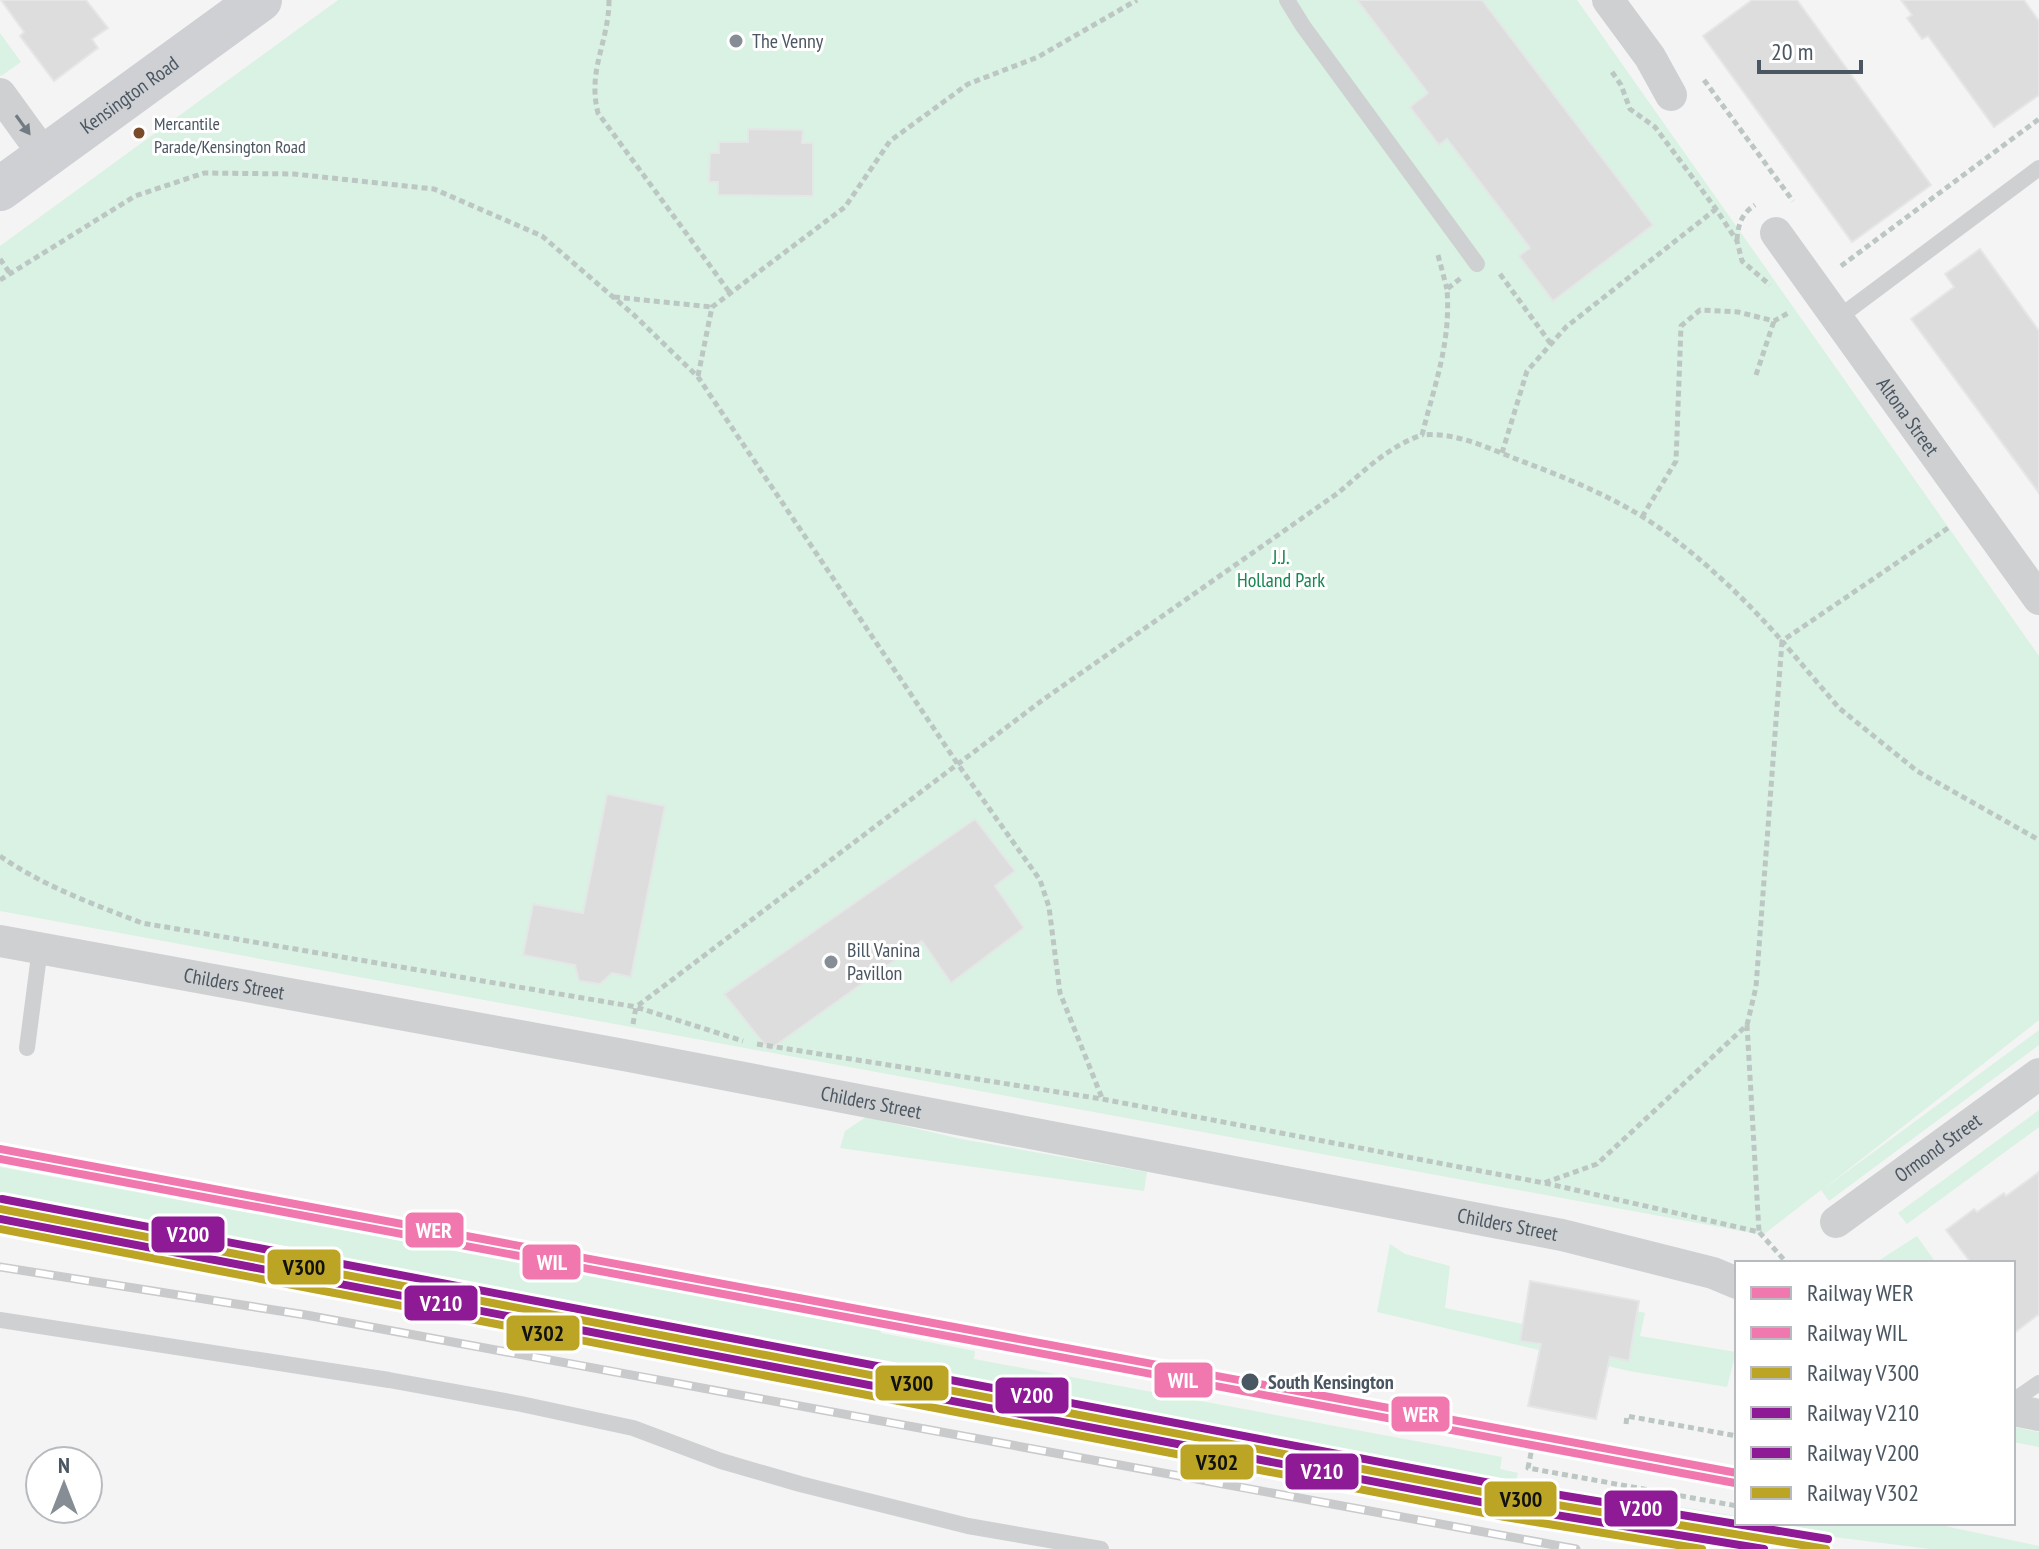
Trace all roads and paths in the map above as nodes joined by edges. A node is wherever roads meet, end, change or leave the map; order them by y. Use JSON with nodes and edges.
{"nodes":[{"id":1,"x":260,"y":0,"type":"edge"},
{"id":2,"x":609,"y":0,"type":"edge"},
{"id":3,"x":1137,"y":0,"type":"edge"},
{"id":4,"x":1287,"y":0,"type":"edge"},
{"id":5,"x":1619,"y":4,"type":"edge"},
{"id":6,"x":1612,"y":72,"type":"dead end"},
{"id":7,"x":1704,"y":80,"type":"dead end"},
{"id":8,"x":0,"y":94,"type":"edge"},
{"id":9,"x":1671,"y":95,"type":"dead end"},
{"id":10,"x":2039,"y":119,"type":"edge"},
{"id":11,"x":45,"y":156,"type":"junction"},
{"id":12,"x":2039,"y":168,"type":"edge"},
{"id":13,"x":0,"y":189,"type":"edge"},
{"id":14,"x":1793,"y":201,"type":"dead end"},
{"id":15,"x":1716,"y":209,"type":"junction"},
{"id":16,"x":1776,"y":233,"type":"dead end"},
{"id":17,"x":0,"y":259,"type":"edge"},
{"id":18,"x":1477,"y":264,"type":"junction"},
{"id":19,"x":1841,"y":266,"type":"dead end"},
{"id":20,"x":9,"y":272,"type":"junction"},
{"id":21,"x":0,"y":280,"type":"edge"},
{"id":22,"x":1772,"y":288,"type":"dead end"},
{"id":23,"x":730,"y":293,"type":"junction"},
{"id":24,"x":614,"y":297,"type":"junction"},
{"id":25,"x":712,"y":307,"type":"junction"},
{"id":26,"x":1790,"y":312,"type":"dead end"},
{"id":27,"x":1838,"y":318,"type":"junction"},
{"id":28,"x":1774,"y":321,"type":"junction"},
{"id":29,"x":1551,"y":344,"type":"junction"},
{"id":30,"x":1756,"y":375,"type":"dead end"},
{"id":31,"x":698,"y":377,"type":"junction"},
{"id":32,"x":1422,"y":435,"type":"junction"},
{"id":33,"x":1502,"y":453,"type":"junction"},
{"id":34,"x":1642,"y":517,"type":"junction"},
{"id":35,"x":1948,"y":528,"type":"dead end"},
{"id":36,"x":2039,"y":599,"type":"edge"},
{"id":37,"x":1782,"y":641,"type":"junction"},
{"id":38,"x":957,"y":763,"type":"junction"},
{"id":39,"x":2039,"y":840,"type":"edge"},
{"id":40,"x":0,"y":856,"type":"edge"},
{"id":41,"x":0,"y":941,"type":"edge"},
{"id":42,"x":40,"y":948,"type":"junction"},
{"id":43,"x":636,"y":1007,"type":"junction"},
{"id":44,"x":1747,"y":1025,"type":"junction"},
{"id":45,"x":27,"y":1048,"type":"dead end"},
{"id":46,"x":629,"y":1056,"type":"junction"},
{"id":47,"x":2039,"y":1074,"type":"edge"},
{"id":48,"x":1102,"y":1099,"type":"junction"},
{"id":49,"x":1544,"y":1183,"type":"junction"},
{"id":50,"x":1836,"y":1222,"type":"dead end"},
{"id":51,"x":1759,"y":1232,"type":"junction"},
{"id":52,"x":1785,"y":1261,"type":"edge"},
{"id":53,"x":1735,"y":1282,"type":"edge"},
{"id":54,"x":0,"y":1320,"type":"edge"},
{"id":55,"x":2039,"y":1383,"type":"edge"},
{"id":56,"x":2015,"y":1400,"type":"edge"},
{"id":57,"x":2015,"y":1410,"type":"edge"},
{"id":58,"x":2039,"y":1415,"type":"edge"},
{"id":59,"x":1626,"y":1424,"type":"dead end"},
{"id":60,"x":1735,"y":1436,"type":"edge"},
{"id":61,"x":1533,"y":1443,"type":"dead end"},
{"id":62,"x":1735,"y":1506,"type":"edge"},
{"id":63,"x":1101,"y":1549,"type":"edge"}],
"edges":[{"from":1,"to":11,"type":"street","name":"Kensington Road"},
{"from":2,"to":23,"type":"path"},
{"from":3,"to":23,"type":"path"},
{"from":4,"to":18,"type":"lane"},
{"from":5,"to":9,"type":"street"},
{"from":6,"to":15,"type":"path"},
{"from":7,"to":14,"type":"path"},
{"from":8,"to":11,"type":"street","one_way":true},
{"from":10,"to":19,"type":"path"},
{"from":11,"to":13,"type":"street","name":"Kensington Road"},
{"from":12,"to":27,"type":"lane"},
{"from":15,"to":22,"type":"path"},
{"from":15,"to":29,"type":"path"},
{"from":16,"to":27,"type":"street","name":"Altona Street"},
{"from":17,"to":20,"type":"path"},
{"from":18,"to":29,"type":"path"},
{"from":18,"to":32,"type":"path"},
{"from":20,"to":21,"type":"path"},
{"from":20,"to":24,"type":"path"},
{"from":23,"to":25,"type":"path"},
{"from":24,"to":25,"type":"path"},
{"from":24,"to":31,"type":"path"},
{"from":25,"to":31,"type":"path"},
{"from":26,"to":28,"type":"path"},
{"from":27,"to":36,"type":"street","name":"Altona Street"},
{"from":28,"to":30,"type":"path"},
{"from":28,"to":34,"type":"path"},
{"from":29,"to":33,"type":"path"},
{"from":31,"to":38,"type":"path"},
{"from":32,"to":33,"type":"path"},
{"from":32,"to":38,"type":"path"},
{"from":33,"to":34,"type":"path"},
{"from":34,"to":37,"type":"path"},
{"from":35,"to":37,"type":"path"},
{"from":37,"to":39,"type":"path"},
{"from":37,"to":44,"type":"path"},
{"from":38,"to":43,"type":"path"},
{"from":38,"to":48,"type":"path"},
{"from":40,"to":43,"type":"path"},
{"from":41,"to":42,"type":"street","name":"Childers Street"},
{"from":42,"to":45,"type":"lane"},
{"from":42,"to":46,"type":"street","name":"Childers Street"},
{"from":43,"to":46,"type":"path"},
{"from":43,"to":48,"type":"path"},
{"from":44,"to":49,"type":"path"},
{"from":44,"to":51,"type":"path"},
{"from":46,"to":53,"type":"street","name":"Childers Street"},
{"from":47,"to":50,"type":"street","name":"Ormond Street"},
{"from":48,"to":49,"type":"path"},
{"from":49,"to":51,"type":"path"},
{"from":51,"to":52,"type":"path"},
{"from":54,"to":63,"type":"lane"},
{"from":55,"to":56,"type":"lane"},
{"from":57,"to":58,"type":"street"},
{"from":59,"to":60,"type":"path"},
{"from":61,"to":62,"type":"path"}]}
